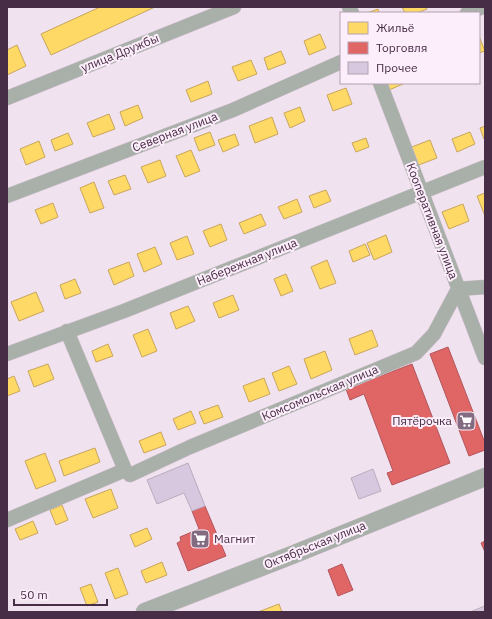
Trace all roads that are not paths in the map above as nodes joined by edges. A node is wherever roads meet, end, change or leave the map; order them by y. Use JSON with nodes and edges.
{"nodes":[{"id":1,"x":234,"y":7,"type":"edge"},
{"id":2,"x":483,"y":7,"type":"edge"},
{"id":3,"x":470,"y":12,"type":"edge"},
{"id":4,"x":340,"y":62,"type":"edge"},
{"id":5,"x":380,"y":84,"type":"edge"},
{"id":6,"x":7,"y":98,"type":"edge"},
{"id":7,"x":485,"y":167,"type":"edge"},
{"id":8,"x":421,"y":192,"type":"junction"},
{"id":9,"x":7,"y":196,"type":"edge"},
{"id":10,"x":485,"y":287,"type":"edge"},
{"id":11,"x":458,"y":289,"type":"junction"},
{"id":12,"x":67,"y":331,"type":"junction"},
{"id":13,"x":7,"y":354,"type":"edge"},
{"id":14,"x":485,"y":358,"type":"edge"},
{"id":15,"x":127,"y":472,"type":"junction"},
{"id":16,"x":485,"y":476,"type":"edge"},
{"id":17,"x":7,"y":520,"type":"edge"},
{"id":18,"x":145,"y":612,"type":"edge"}],
"edges":[{"from":1,"to":6,"type":"street","name":"улица Дружбы"},
{"from":2,"to":3,"type":"street"},
{"from":4,"to":9,"type":"street","name":"Северная улица"},
{"from":5,"to":8,"type":"street","name":"Кооперативная улица"},
{"from":7,"to":8,"type":"street","name":"Набережная улица"},
{"from":8,"to":11,"type":"street","name":"Кооперативная улица"},
{"from":8,"to":12,"type":"street","name":"Набережная улица"},
{"from":10,"to":11,"type":"street"},
{"from":11,"to":14,"type":"street","name":"Кооперативная улица"},
{"from":11,"to":15,"type":"street","name":"Комсомольская улица"},
{"from":12,"to":13,"type":"street","name":"Набережная улица"},
{"from":12,"to":15,"type":"street"},
{"from":15,"to":17,"type":"street","name":"Комсомольская улица"},
{"from":16,"to":18,"type":"street","name":"Октябрьская улица"}]}
